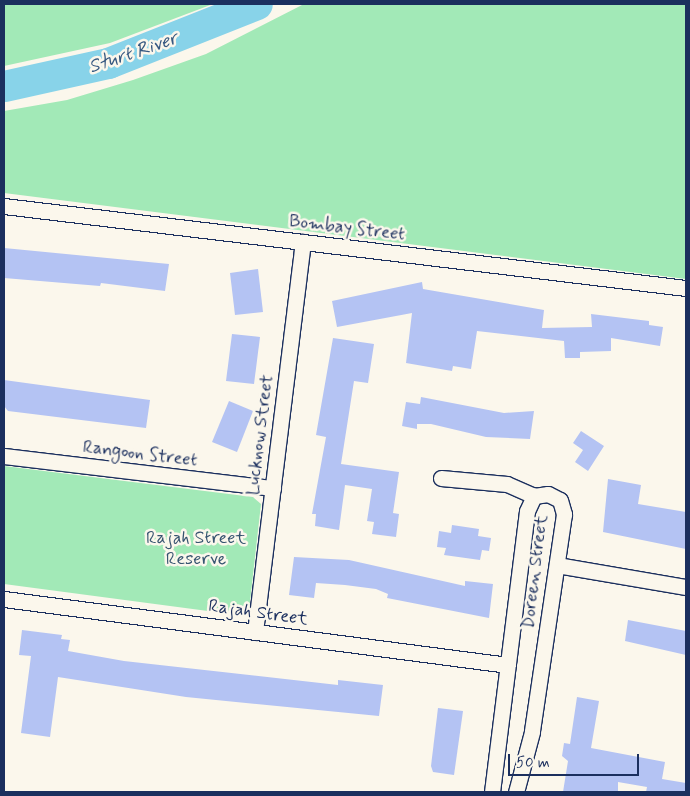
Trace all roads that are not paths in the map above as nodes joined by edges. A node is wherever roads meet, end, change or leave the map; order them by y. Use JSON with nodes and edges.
{"nodes":[{"id":1,"x":4,"y":206,"type":"edge"},
{"id":2,"x":302,"y":242,"type":"junction"},
{"id":3,"x":686,"y":288,"type":"edge"},
{"id":4,"x":4,"y":456,"type":"edge"},
{"id":5,"x":441,"y":478,"type":"dead end"},
{"id":6,"x":272,"y":488,"type":"junction"},
{"id":7,"x":534,"y":496,"type":"junction"},
{"id":8,"x":557,"y":566,"type":"junction"},
{"id":9,"x":686,"y":587,"type":"edge"},
{"id":10,"x":4,"y":599,"type":"edge"},
{"id":11,"x":255,"y":632,"type":"junction"},
{"id":12,"x":508,"y":665,"type":"junction"},
{"id":13,"x":492,"y":792,"type":"edge"},
{"id":14,"x":516,"y":792,"type":"edge"}],
"edges":[{"from":1,"to":2,"type":"street","name":"Bombay Street"},
{"from":2,"to":3,"type":"street","name":"Bombay Street"},
{"from":2,"to":6,"type":"street","name":"Lucknow Street"},
{"from":4,"to":6,"type":"street","name":"Rangoon Street"},
{"from":5,"to":7,"type":"street"},
{"from":6,"to":11,"type":"street","name":"Lucknow Street"},
{"from":7,"to":8,"type":"street","name":"Doreen Street"},
{"from":7,"to":12,"type":"street","name":"Doreen Street"},
{"from":8,"to":9,"type":"street"},
{"from":8,"to":14,"type":"street","name":"Doreen Street"},
{"from":10,"to":11,"type":"street","name":"Rajah Street"},
{"from":11,"to":12,"type":"street","name":"Rajah Street"},
{"from":12,"to":13,"type":"street","name":"Doreen Street"}]}
